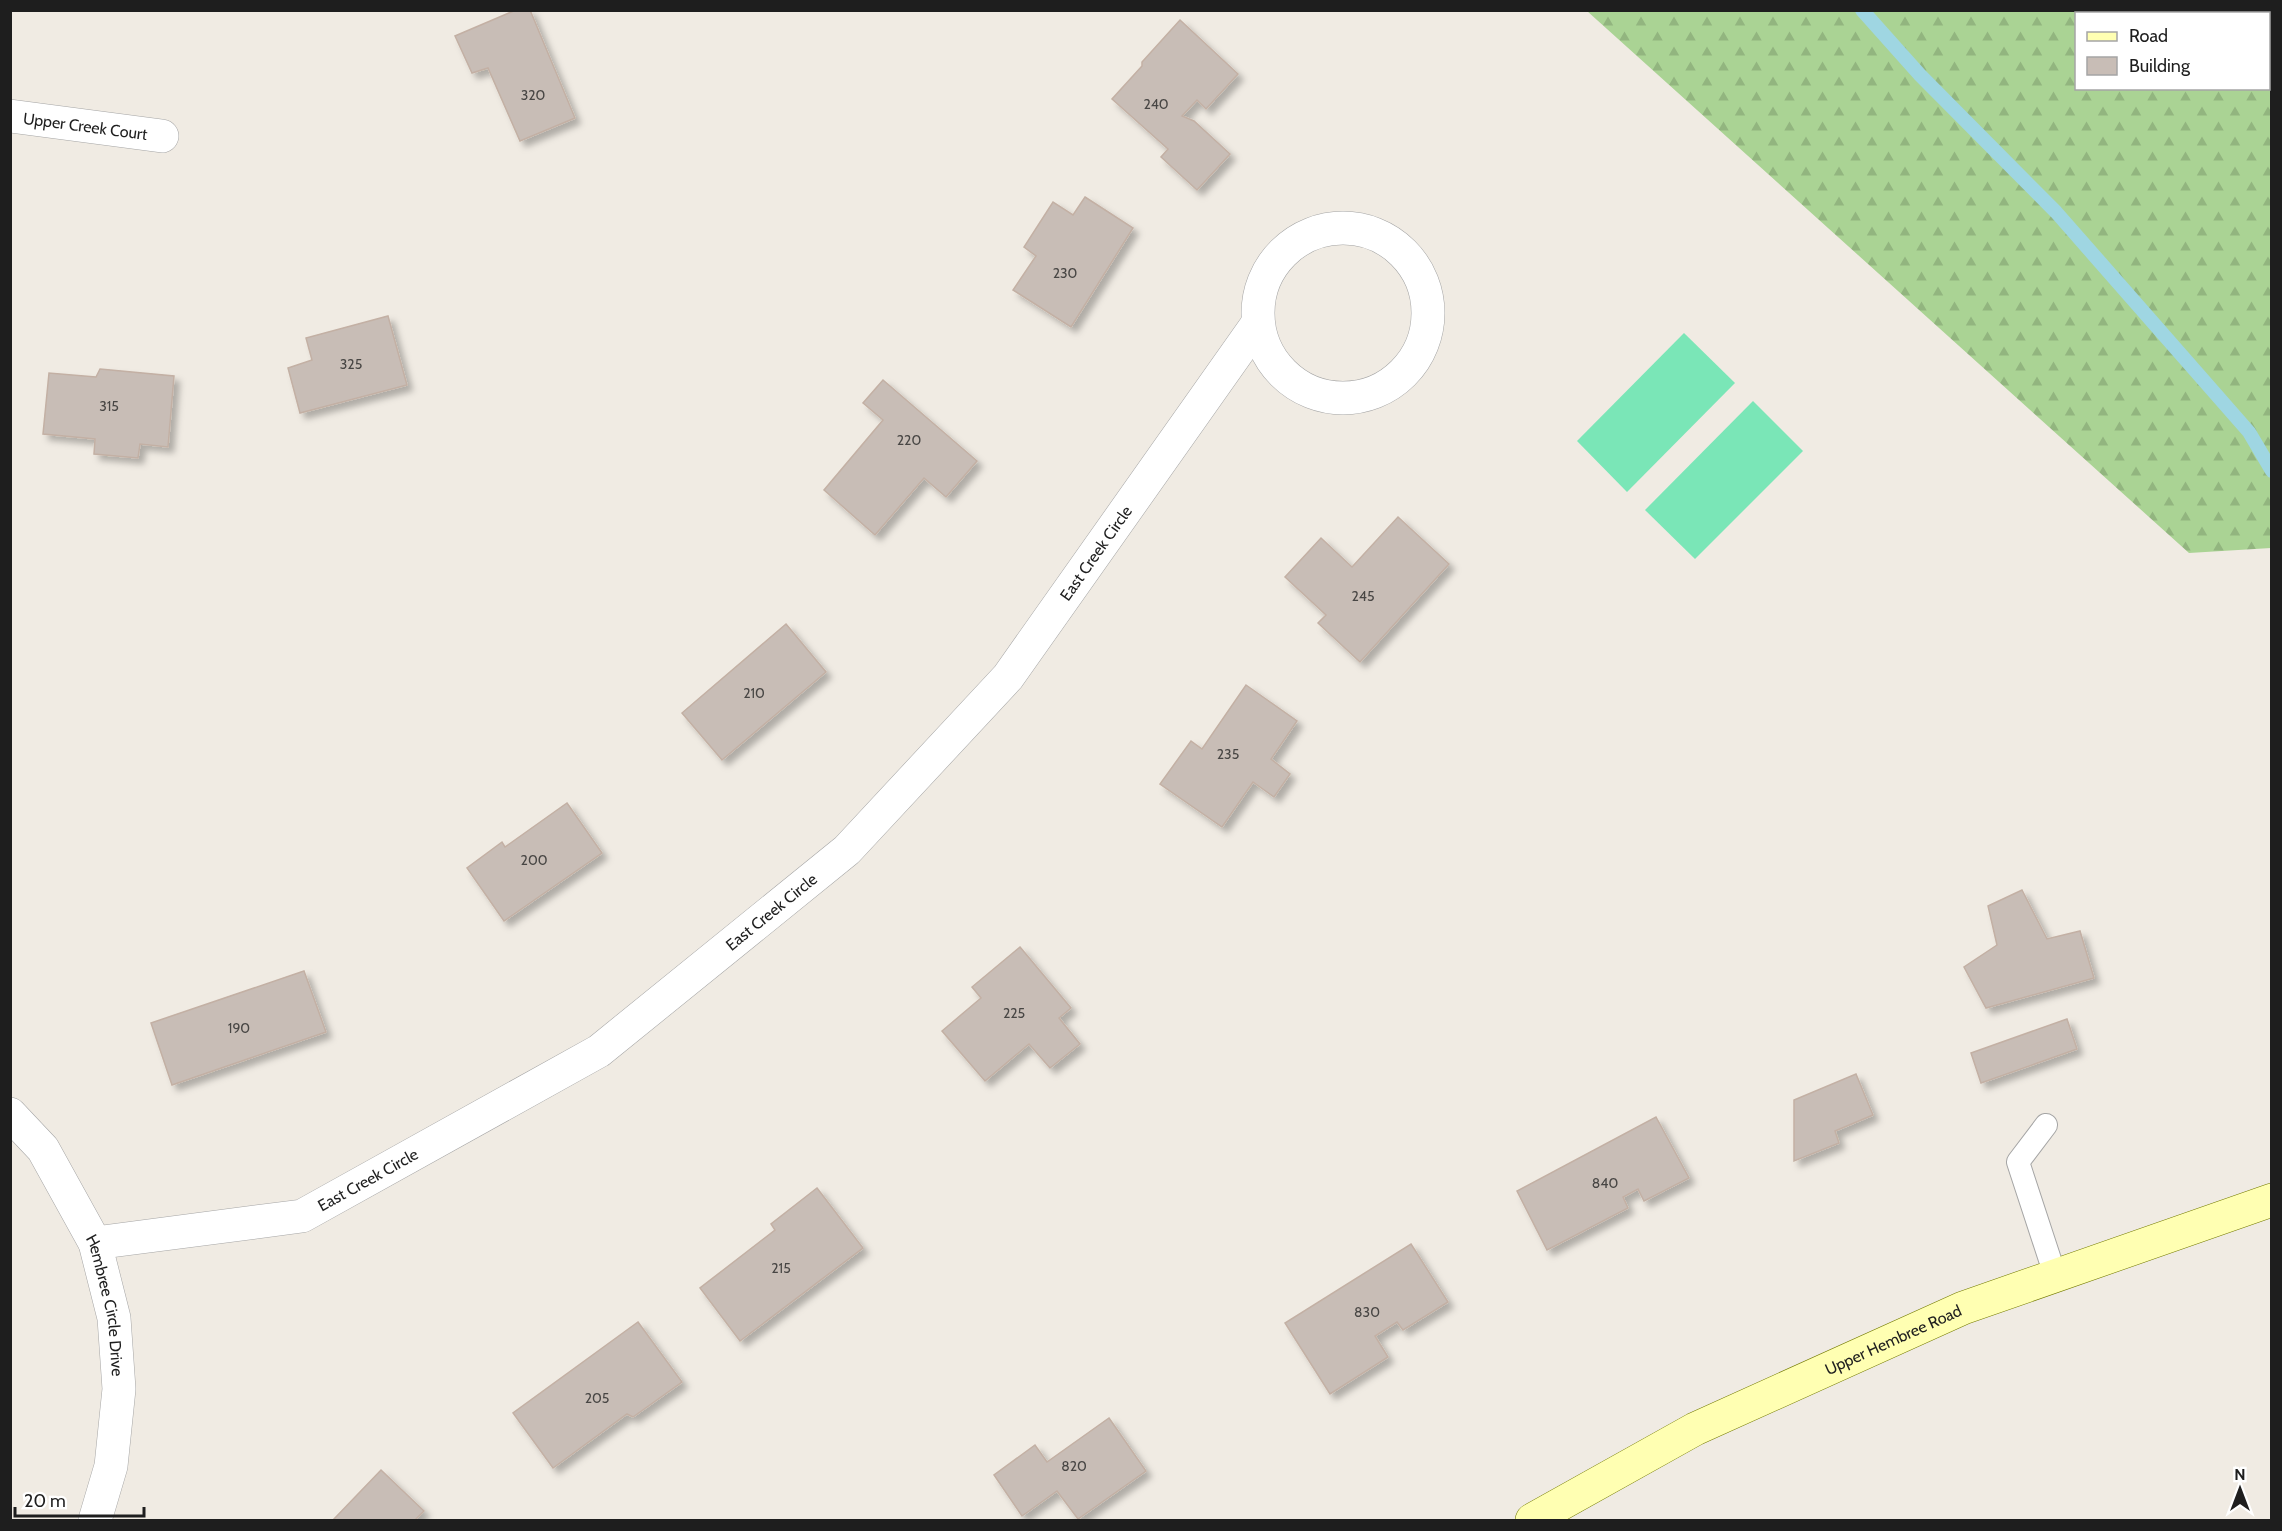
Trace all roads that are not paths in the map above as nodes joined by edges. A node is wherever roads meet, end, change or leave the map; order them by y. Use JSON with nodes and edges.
{"nodes":[{"id":1,"x":10,"y":116,"type":"edge"},
{"id":2,"x":162,"y":136,"type":"dead end"},
{"id":3,"x":1258,"y":323,"type":"junction"},
{"id":4,"x":10,"y":1114,"type":"edge"},
{"id":5,"x":2046,"y":1125,"type":"dead end"},
{"id":6,"x":2271,"y":1200,"type":"edge"},
{"id":7,"x":95,"y":1243,"type":"junction"},
{"id":8,"x":2055,"y":1275,"type":"junction"},
{"id":9,"x":95,"y":1521,"type":"edge"},
{"id":10,"x":1532,"y":1521,"type":"edge"}],
"edges":[{"from":1,"to":2,"type":"street","name":"Upper Creek Court"},
{"from":3,"to":3,"type":"street"},
{"from":3,"to":7,"type":"street","name":"East Creek Circle"},
{"from":4,"to":7,"type":"street","name":"Hembree Circle Drive"},
{"from":5,"to":8,"type":"lane"},
{"from":6,"to":8,"type":"street","name":"Upper Hembree Road"},
{"from":7,"to":9,"type":"street","name":"Hembree Circle Drive"},
{"from":8,"to":10,"type":"street","name":"Upper Hembree Road"}]}
